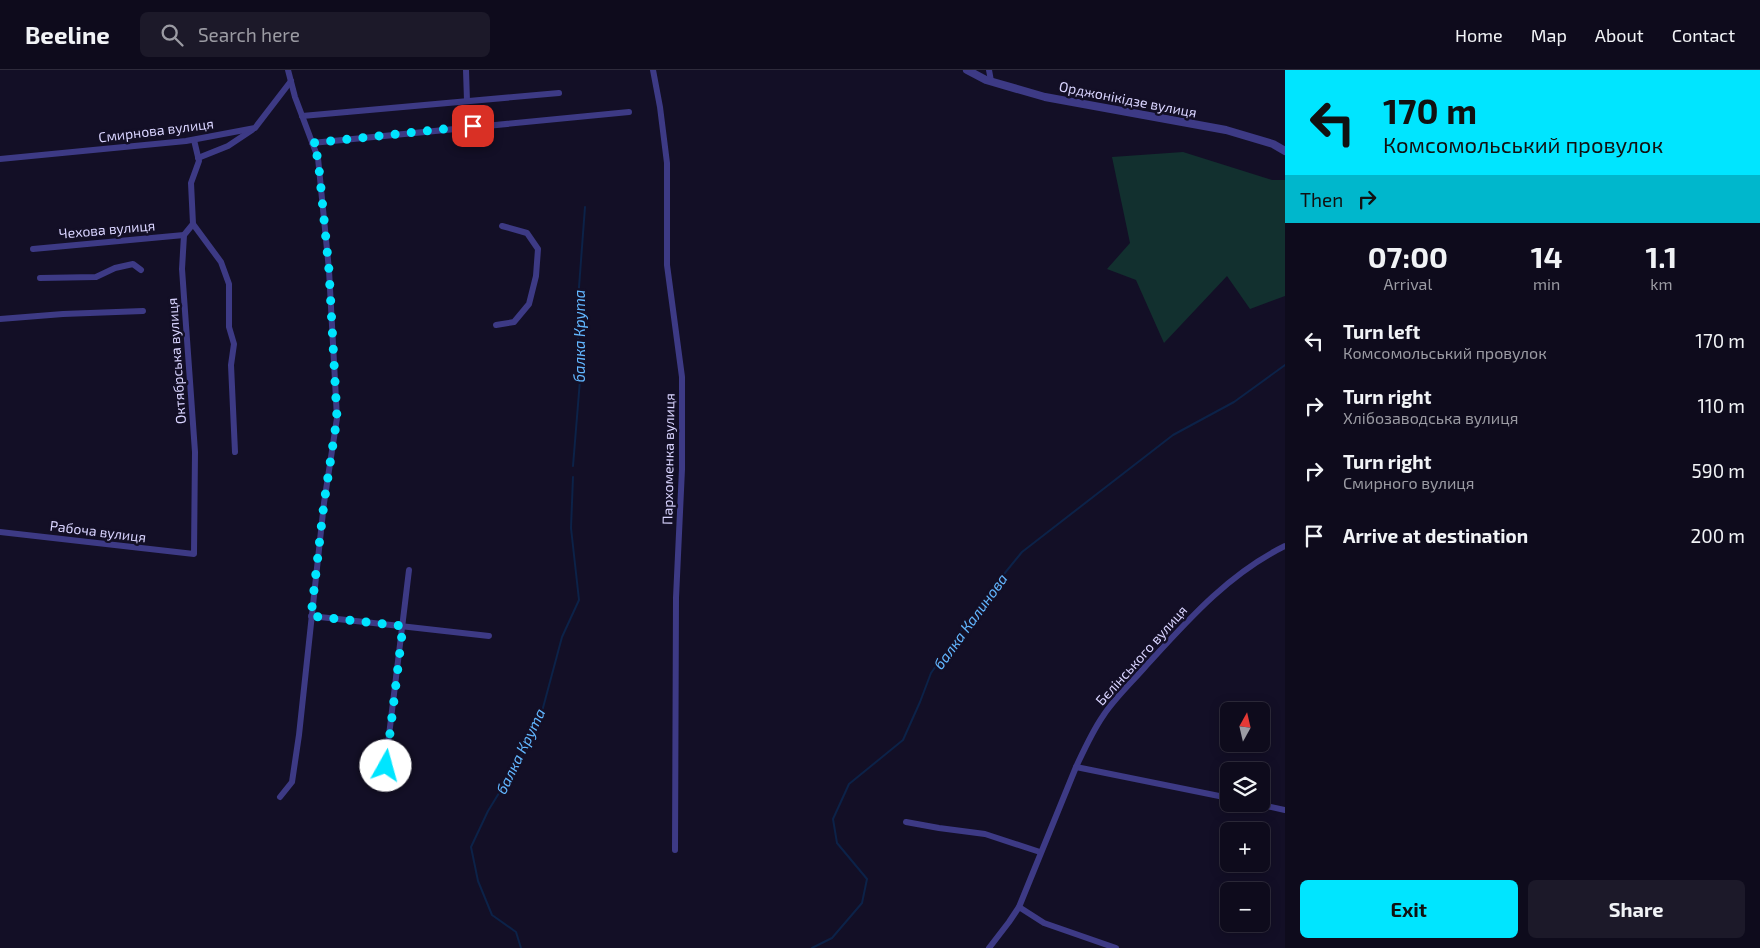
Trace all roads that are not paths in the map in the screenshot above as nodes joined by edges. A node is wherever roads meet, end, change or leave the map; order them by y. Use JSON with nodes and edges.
{"nodes":[{"id":1,"x":288,"y":70,"type":"edge"},
{"id":2,"x":466,"y":70,"type":"edge"},
{"id":3,"x":654,"y":70,"type":"edge"},
{"id":4,"x":967,"y":70,"type":"edge"},
{"id":5,"x":989,"y":70,"type":"edge"},
{"id":6,"x":291,"y":81,"type":"junction"},
{"id":7,"x":991,"y":81,"type":"junction"},
{"id":8,"x":558,"y":93,"type":"dead end"},
{"id":9,"x":467,"y":101,"type":"junction"},
{"id":10,"x":629,"y":112,"type":"dead end"},
{"id":11,"x":302,"y":116,"type":"junction"},
{"id":12,"x":255,"y":128,"type":"junction"},
{"id":13,"x":194,"y":140,"type":"junction"},
{"id":14,"x":312,"y":143,"type":"junction"},
{"id":15,"x":1285,"y":151,"type":"edge"},
{"id":16,"x":198,"y":158,"type":"junction"},
{"id":17,"x":0,"y":159,"type":"edge"},
{"id":18,"x":193,"y":224,"type":"junction"},
{"id":19,"x":502,"y":226,"type":"dead end"},
{"id":20,"x":184,"y":235,"type":"junction"},
{"id":21,"x":33,"y":248,"type":"dead end"},
{"id":22,"x":142,"y":270,"type":"dead end"},
{"id":23,"x":40,"y":278,"type":"dead end"},
{"id":24,"x":143,"y":311,"type":"dead end"},
{"id":25,"x":0,"y":319,"type":"edge"},
{"id":26,"x":496,"y":325,"type":"dead end"},
{"id":27,"x":235,"y":452,"type":"dead end"},
{"id":28,"x":0,"y":532,"type":"edge"},
{"id":29,"x":1285,"y":546,"type":"edge"},
{"id":30,"x":194,"y":554,"type":"joint"},
{"id":31,"x":409,"y":570,"type":"dead end"},
{"id":32,"x":311,"y":616,"type":"junction"},
{"id":33,"x":403,"y":626,"type":"junction"},
{"id":34,"x":488,"y":636,"type":"dead end"},
{"id":35,"x":1076,"y":767,"type":"junction"},
{"id":36,"x":383,"y":785,"type":"dead end"},
{"id":37,"x":1220,"y":796,"type":"edge"},
{"id":38,"x":280,"y":797,"type":"dead end"},
{"id":39,"x":1270,"y":807,"type":"edge"},
{"id":40,"x":1285,"y":810,"type":"edge"},
{"id":41,"x":906,"y":822,"type":"dead end"},
{"id":42,"x":675,"y":850,"type":"dead end"},
{"id":43,"x":1040,"y":852,"type":"junction"},
{"id":44,"x":1019,"y":907,"type":"junction"},
{"id":45,"x":989,"y":948,"type":"edge"},
{"id":46,"x":1116,"y":948,"type":"edge"}],
"edges":[{"from":1,"to":6,"type":"street"},
{"from":2,"to":9,"type":"street"},
{"from":3,"to":42,"type":"street","name":"Пархоменка вулиця"},
{"from":4,"to":7,"type":"street","name":"Орджонікідзе вулиця"},
{"from":5,"to":7,"type":"street"},
{"from":6,"to":11,"type":"street"},
{"from":6,"to":12,"type":"street"},
{"from":7,"to":15,"type":"street","name":"Орджонікідзе вулиця"},
{"from":8,"to":9,"type":"street"},
{"from":9,"to":11,"type":"street"},
{"from":10,"to":14,"type":"street"},
{"from":11,"to":14,"type":"street"},
{"from":12,"to":13,"type":"street","name":"Смирнова вулиця"},
{"from":12,"to":16,"type":"street"},
{"from":13,"to":16,"type":"street"},
{"from":13,"to":17,"type":"street","name":"Смирнова вулиця"},
{"from":14,"to":32,"type":"street"},
{"from":16,"to":18,"type":"street"},
{"from":18,"to":20,"type":"street"},
{"from":18,"to":27,"type":"street"},
{"from":19,"to":26,"type":"street"},
{"from":20,"to":21,"type":"street","name":"Чехова вулиця"},
{"from":20,"to":30,"type":"street","name":"Октябрська вулиця"},
{"from":22,"to":23,"type":"street"},
{"from":24,"to":25,"type":"street"},
{"from":28,"to":30,"type":"street","name":"Рабоча вулиця"},
{"from":29,"to":35,"type":"street","name":"Бєлінського вулиця"},
{"from":31,"to":33,"type":"street"},
{"from":32,"to":33,"type":"street"},
{"from":32,"to":38,"type":"street"},
{"from":33,"to":34,"type":"street"},
{"from":33,"to":36,"type":"street"},
{"from":35,"to":37,"type":"street"},
{"from":35,"to":43,"type":"street","name":"Бєлінського вулиця"},
{"from":39,"to":40,"type":"street"},
{"from":41,"to":43,"type":"street"},
{"from":43,"to":44,"type":"street","name":"Бєлінського вулиця"},
{"from":44,"to":45,"type":"street","name":"Бєлінського вулиця"},
{"from":44,"to":46,"type":"street"}]}
